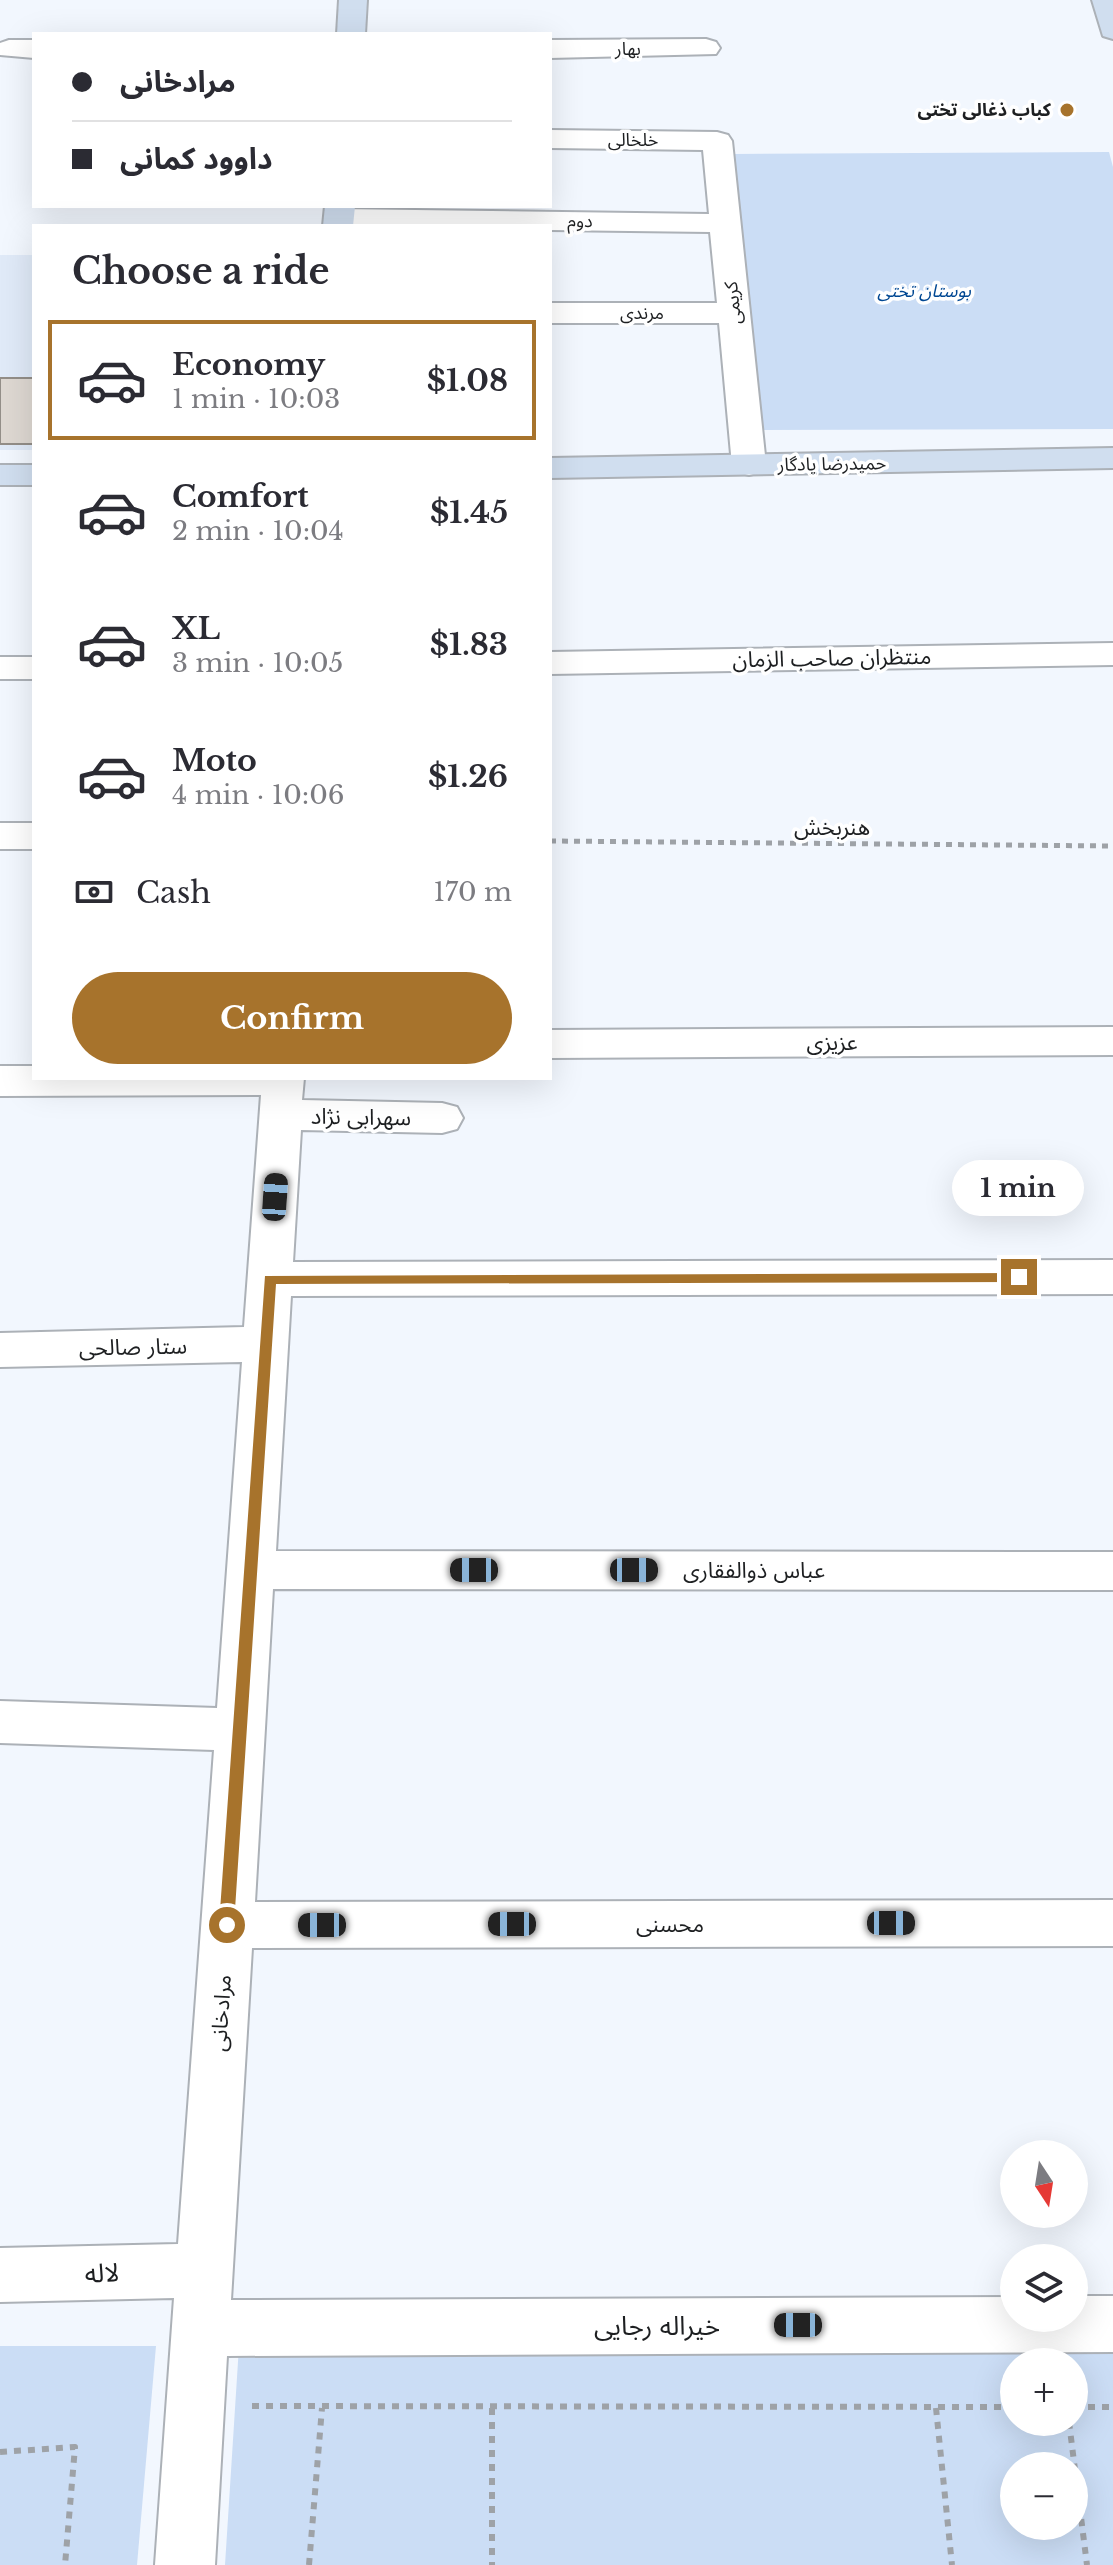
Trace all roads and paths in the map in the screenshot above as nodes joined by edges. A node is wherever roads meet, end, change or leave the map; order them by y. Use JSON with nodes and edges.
{"nodes":[{"id":1,"x":353,"y":0,"type":"edge"},
{"id":2,"x":1106,"y":0,"type":"edge"},
{"id":3,"x":1113,"y":30,"type":"edge"},
{"id":4,"x":351,"y":32,"type":"edge"},
{"id":5,"x":706,"y":48,"type":"dead end"},
{"id":6,"x":552,"y":49,"type":"edge"},
{"id":7,"x":552,"y":139,"type":"edge"},
{"id":8,"x":717,"y":141,"type":"joint"},
{"id":9,"x":339,"y":217,"type":"edge"},
{"id":10,"x":725,"y":223,"type":"junction"},
{"id":11,"x":552,"y":313,"type":"edge"},
{"id":12,"x":734,"y":313,"type":"junction"},
{"id":13,"x":1113,"y":458,"type":"edge"},
{"id":14,"x":749,"y":465,"type":"junction"},
{"id":15,"x":552,"y":468,"type":"edge"},
{"id":16,"x":0,"y":475,"type":"edge"},
{"id":17,"x":32,"y":475,"type":"edge"},
{"id":18,"x":1113,"y":654,"type":"edge"},
{"id":19,"x":552,"y":663,"type":"edge"},
{"id":20,"x":0,"y":668,"type":"edge"},
{"id":21,"x":32,"y":668,"type":"edge"},
{"id":22,"x":0,"y":836,"type":"edge"},
{"id":23,"x":32,"y":836,"type":"edge"},
{"id":24,"x":552,"y":841,"type":"edge"},
{"id":25,"x":1113,"y":846,"type":"edge"},
{"id":26,"x":1113,"y":1041,"type":"edge"},
{"id":27,"x":552,"y":1044,"type":"edge"},
{"id":28,"x":0,"y":1081,"type":"edge"},
{"id":29,"x":282,"y":1091,"type":"edge"},
{"id":30,"x":442,"y":1118,"type":"dead end"},
{"id":31,"x":1113,"y":1277,"type":"edge"},
{"id":32,"x":269,"y":1279,"type":"junction"},
{"id":33,"x":265,"y":1344,"type":"junction"},
{"id":34,"x":0,"y":1350,"type":"edge"},
{"id":35,"x":250,"y":1570,"type":"junction"},
{"id":36,"x":1113,"y":1571,"type":"edge"},
{"id":37,"x":0,"y":1722,"type":"edge"},
{"id":38,"x":240,"y":1730,"type":"junction"},
{"id":39,"x":1113,"y":1923,"type":"edge"},
{"id":40,"x":227,"y":1925,"type":"junction"},
{"id":41,"x":205,"y":2270,"type":"junction"},
{"id":42,"x":0,"y":2275,"type":"edge"},
{"id":43,"x":1113,"y":2324,"type":"edge"},
{"id":44,"x":201,"y":2328,"type":"junction"},
{"id":45,"x":196,"y":2405,"type":"junction"},
{"id":46,"x":1000,"y":2407,"type":"edge"},
{"id":47,"x":1088,"y":2407,"type":"edge"},
{"id":48,"x":1113,"y":2407,"type":"edge"},
{"id":49,"x":322,"y":2408,"type":"junction"},
{"id":50,"x":492,"y":2408,"type":"junction"},
{"id":51,"x":936,"y":2408,"type":"junction"},
{"id":52,"x":1071,"y":2436,"type":"edge"},
{"id":53,"x":0,"y":2452,"type":"edge"},
{"id":54,"x":65,"y":2565,"type":"edge"},
{"id":55,"x":185,"y":2565,"type":"edge"},
{"id":56,"x":309,"y":2565,"type":"edge"},
{"id":57,"x":492,"y":2565,"type":"edge"},
{"id":58,"x":952,"y":2565,"type":"edge"},
{"id":59,"x":1087,"y":2565,"type":"edge"}],
"edges":[{"from":1,"to":4,"type":"street"},
{"from":2,"to":3,"type":"street"},
{"from":5,"to":6,"type":"street","name":"بهار"},
{"from":7,"to":8,"type":"street","name":"خلخالی"},
{"from":8,"to":10,"type":"street","name":"کریمی"},
{"from":9,"to":10,"type":"street","name":"دوم"},
{"from":10,"to":12,"type":"street","name":"کریمی"},
{"from":11,"to":12,"type":"street","name":"مرندی"},
{"from":12,"to":14,"type":"street","name":"کریمی"},
{"from":13,"to":14,"type":"street","name":"حمیدرضا یادگار"},
{"from":14,"to":15,"type":"street","name":"حمیدرضا یادگار"},
{"from":16,"to":17,"type":"street"},
{"from":18,"to":19,"type":"street","name":"منتظران صاحب الزمان"},
{"from":20,"to":21,"type":"street"},
{"from":22,"to":23,"type":"street"},
{"from":24,"to":25,"type":"path","name":"هنربخش"},
{"from":26,"to":27,"type":"street","name":"عزیزی"},
{"from":28,"to":29,"type":"street","name":"سهرابی نژاد"},
{"from":29,"to":30,"type":"street","name":"سهرابی نژاد"},
{"from":29,"to":32,"type":"street","name":"مرادخانی"},
{"from":31,"to":32,"type":"street"},
{"from":32,"to":33,"type":"street","name":"مرادخانی"},
{"from":33,"to":34,"type":"street","name":"ستار صالحی"},
{"from":33,"to":35,"type":"street","name":"مرادخانی"},
{"from":35,"to":36,"type":"street","name":"عباس ذوالفقاری"},
{"from":35,"to":38,"type":"street","name":"مرادخانی"},
{"from":37,"to":38,"type":"street"},
{"from":38,"to":40,"type":"street","name":"مرادخانی"},
{"from":39,"to":40,"type":"street","name":"محسنی"},
{"from":40,"to":41,"type":"street","name":"مرادخانی"},
{"from":41,"to":42,"type":"street","name":"لاله"},
{"from":41,"to":44,"type":"street","name":"مرادخانی"},
{"from":43,"to":44,"type":"street","name":"خیراله رجایی"},
{"from":44,"to":45,"type":"street","name":"مرادخانی"},
{"from":45,"to":49,"type":"path"},
{"from":45,"to":55,"type":"street","name":"مرادخانی"},
{"from":46,"to":51,"type":"path"},
{"from":47,"to":48,"type":"path"},
{"from":49,"to":50,"type":"path"},
{"from":49,"to":56,"type":"path"},
{"from":50,"to":51,"type":"path"},
{"from":50,"to":57,"type":"path"},
{"from":51,"to":58,"type":"path"},
{"from":52,"to":59,"type":"path"},
{"from":53,"to":54,"type":"path"}]}
